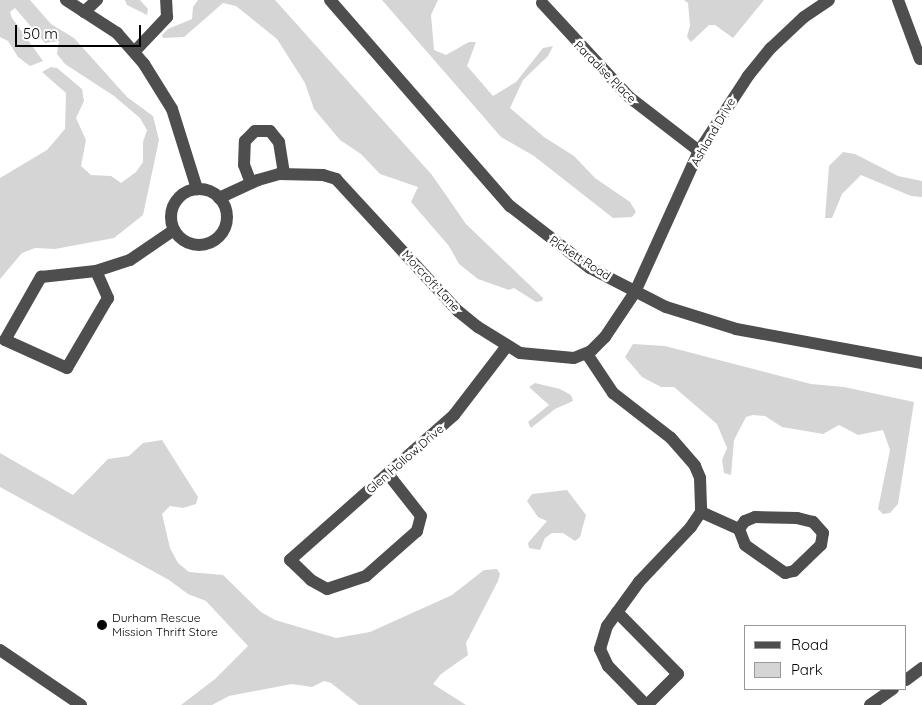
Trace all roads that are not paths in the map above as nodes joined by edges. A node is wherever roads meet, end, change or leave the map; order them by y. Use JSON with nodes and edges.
{"nodes":[{"id":1,"x":66,"y":0,"type":"edge"},
{"id":2,"x":97,"y":0,"type":"edge"},
{"id":3,"x":166,"y":0,"type":"edge"},
{"id":4,"x":330,"y":0,"type":"edge"},
{"id":5,"x":830,"y":0,"type":"edge"},
{"id":6,"x":898,"y":0,"type":"edge"},
{"id":7,"x":542,"y":3,"type":"dead end"},
{"id":8,"x":84,"y":12,"type":"junction"},
{"id":9,"x":135,"y":51,"type":"junction"},
{"id":10,"x":920,"y":59,"type":"dead end"},
{"id":11,"x":699,"y":152,"type":"junction"},
{"id":12,"x":284,"y":174,"type":"junction"},
{"id":13,"x":251,"y":183,"type":"junction"},
{"id":14,"x":197,"y":189,"type":"junction"},
{"id":15,"x":219,"y":198,"type":"junction"},
{"id":16,"x":174,"y":230,"type":"junction"},
{"id":17,"x":96,"y":271,"type":"junction"},
{"id":18,"x":635,"y":292,"type":"junction"},
{"id":19,"x":506,"y":346,"type":"junction"},
{"id":20,"x":587,"y":354,"type":"junction"},
{"id":21,"x":922,"y":363,"type":"edge"},
{"id":22,"x":388,"y":474,"type":"junction"},
{"id":23,"x":701,"y":512,"type":"junction"},
{"id":24,"x":739,"y":530,"type":"junction"},
{"id":25,"x":617,"y":612,"type":"junction"},
{"id":26,"x":0,"y":650,"type":"edge"},
{"id":27,"x":922,"y":668,"type":"edge"},
{"id":28,"x":907,"y":679,"type":"edge"},
{"id":29,"x":892,"y":690,"type":"edge"},
{"id":30,"x":81,"y":705,"type":"edge"},
{"id":31,"x":647,"y":705,"type":"edge"},
{"id":32,"x":870,"y":705,"type":"edge"}],
"edges":[{"from":1,"to":8,"type":"street"},
{"from":2,"to":8,"type":"street"},
{"from":3,"to":9,"type":"street"},
{"from":4,"to":18,"type":"street","name":"Pickett Road"},
{"from":5,"to":11,"type":"street","name":"Ashland Drive"},
{"from":6,"to":10,"type":"street"},
{"from":7,"to":11,"type":"street","name":"Paradise Place"},
{"from":8,"to":9,"type":"street"},
{"from":9,"to":14,"type":"street"},
{"from":11,"to":18,"type":"street","name":"Ashland Drive"},
{"from":12,"to":13,"type":"street","name":"Morcroft Lane"},
{"from":12,"to":13,"type":"street"},
{"from":12,"to":19,"type":"street","name":"Morcroft Lane"},
{"from":13,"to":15,"type":"street","name":"Morcroft Lane"},
{"from":14,"to":15,"type":"street"},
{"from":14,"to":16,"type":"street"},
{"from":15,"to":16,"type":"street"},
{"from":16,"to":17,"type":"street"},
{"from":17,"to":17,"type":"street"},
{"from":18,"to":20,"type":"street"},
{"from":18,"to":21,"type":"street","name":"Pickett Road"},
{"from":19,"to":20,"type":"street","name":"Morcroft Lane"},
{"from":19,"to":22,"type":"street","name":"Glen Hollow Drive"},
{"from":20,"to":23,"type":"street"},
{"from":22,"to":22,"type":"street","name":"Glen Hollow Drive"},
{"from":23,"to":24,"type":"street"},
{"from":23,"to":25,"type":"street"},
{"from":24,"to":24,"type":"street"},
{"from":25,"to":31,"type":"street"},
{"from":25,"to":31,"type":"street"},
{"from":26,"to":30,"type":"street"},
{"from":27,"to":28,"type":"street"},
{"from":29,"to":32,"type":"street"}]}
